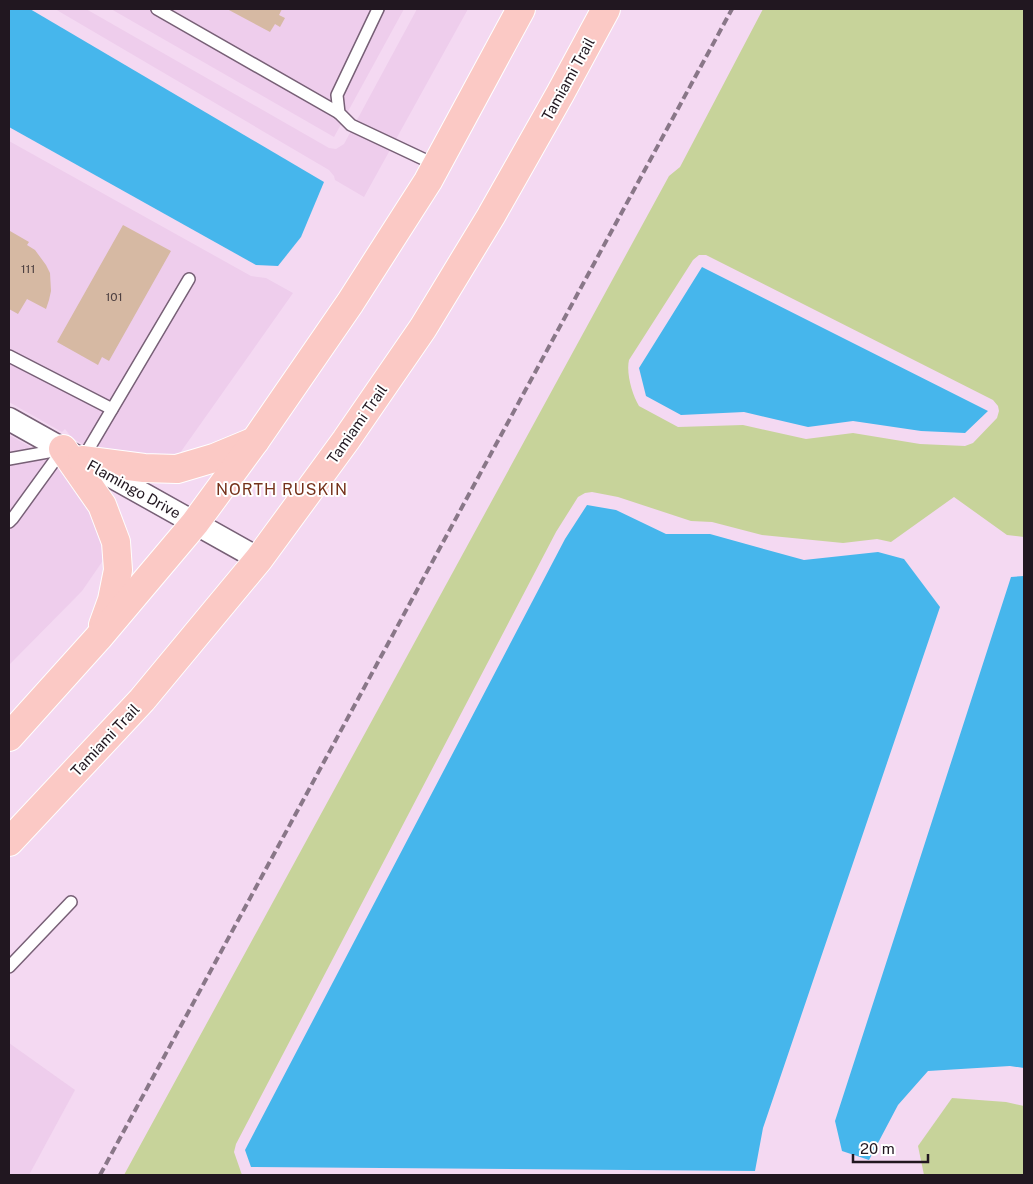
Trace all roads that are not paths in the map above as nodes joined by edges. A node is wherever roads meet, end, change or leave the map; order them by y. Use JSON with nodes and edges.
{"nodes":[{"id":1,"x":157,"y":9,"type":"edge"},
{"id":2,"x":378,"y":9,"type":"edge"},
{"id":3,"x":521,"y":9,"type":"edge"},
{"id":4,"x":606,"y":9,"type":"edge"},
{"id":5,"x":340,"y":113,"type":"junction"},
{"id":6,"x":436,"y":165,"type":"junction"},
{"id":7,"x":189,"y":279,"type":"dead end"},
{"id":8,"x":9,"y":356,"type":"edge"},
{"id":9,"x":112,"y":409,"type":"junction"},
{"id":10,"x":9,"y":419,"type":"edge"},
{"id":11,"x":255,"y":441,"type":"junction"},
{"id":12,"x":73,"y":454,"type":"junction"},
{"id":13,"x":9,"y":459,"type":"edge"},
{"id":14,"x":9,"y":522,"type":"edge"},
{"id":15,"x":195,"y":523,"type":"junction"},
{"id":16,"x":259,"y":559,"type":"junction"},
{"id":17,"x":98,"y":638,"type":"junction"},
{"id":18,"x":9,"y":736,"type":"edge"},
{"id":19,"x":9,"y":842,"type":"edge"},
{"id":20,"x":71,"y":902,"type":"dead end"},
{"id":21,"x":9,"y":967,"type":"edge"}],
"edges":[{"from":1,"to":5,"type":"lane"},
{"from":2,"to":5,"type":"lane"},
{"from":3,"to":6,"type":"main road"},
{"from":4,"to":16,"type":"main road","name":"Tamiami Trail"},
{"from":5,"to":6,"type":"lane"},
{"from":6,"to":11,"type":"main road"},
{"from":7,"to":9,"type":"lane"},
{"from":8,"to":9,"type":"lane"},
{"from":9,"to":12,"type":"lane"},
{"from":10,"to":12,"type":"street","name":"Flamingo Drive"},
{"from":11,"to":12,"type":"main road"},
{"from":11,"to":15,"type":"main road"},
{"from":12,"to":13,"type":"lane"},
{"from":12,"to":14,"type":"lane"},
{"from":12,"to":15,"type":"street","name":"Flamingo Drive"},
{"from":12,"to":17,"type":"main road"},
{"from":15,"to":16,"type":"street","name":"Flamingo Drive"},
{"from":15,"to":17,"type":"main road"},
{"from":16,"to":19,"type":"main road","name":"Tamiami Trail"},
{"from":17,"to":18,"type":"main road"},
{"from":20,"to":21,"type":"lane"}]}
